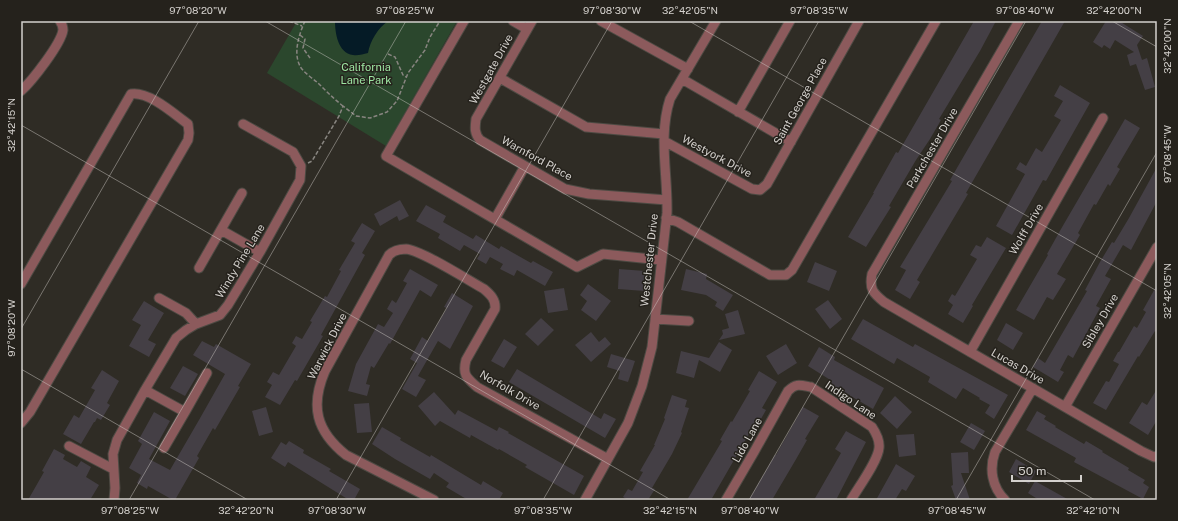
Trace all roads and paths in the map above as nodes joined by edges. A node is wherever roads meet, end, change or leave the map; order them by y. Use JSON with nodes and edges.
{"nodes":[{"id":1,"x":289,"y":21,"type":"edge"},
{"id":2,"x":305,"y":21,"type":"edge"},
{"id":3,"x":440,"y":21,"type":"edge"},
{"id":4,"x":464,"y":21,"type":"edge"},
{"id":5,"x":512,"y":21,"type":"edge"},
{"id":6,"x":532,"y":21,"type":"edge"},
{"id":7,"x":601,"y":21,"type":"edge"},
{"id":8,"x":716,"y":21,"type":"edge"},
{"id":9,"x":790,"y":21,"type":"edge"},
{"id":10,"x":859,"y":21,"type":"edge"},
{"id":11,"x":936,"y":21,"type":"edge"},
{"id":12,"x":1019,"y":21,"type":"edge"},
{"id":13,"x":61,"y":25,"type":"edge"},
{"id":14,"x":303,"y":26,"type":"junction"},
{"id":15,"x":527,"y":29,"type":"junction"},
{"id":16,"x":300,"y":35,"type":"junction"},
{"id":17,"x":388,"y":54,"type":"dead end"},
{"id":18,"x":310,"y":58,"type":"dead end"},
{"id":19,"x":688,"y":69,"type":"junction"},
{"id":20,"x":406,"y":77,"type":"junction"},
{"id":21,"x":500,"y":78,"type":"junction"},
{"id":22,"x":682,"y":79,"type":"junction"},
{"id":23,"x":21,"y":91,"type":"edge"},
{"id":24,"x":343,"y":106,"type":"junction"},
{"id":25,"x":738,"y":112,"type":"junction"},
{"id":26,"x":1103,"y":118,"type":"dead end"},
{"id":27,"x":243,"y":124,"type":"dead end"},
{"id":28,"x":474,"y":130,"type":"joint"},
{"id":29,"x":664,"y":138,"type":"junction"},
{"id":30,"x":791,"y":142,"type":"junction"},
{"id":31,"x":302,"y":166,"type":"junction"},
{"id":32,"x":524,"y":166,"type":"junction"},
{"id":33,"x":760,"y":190,"type":"joint"},
{"id":34,"x":242,"y":192,"type":"dead end"},
{"id":35,"x":667,"y":200,"type":"junction"},
{"id":36,"x":666,"y":218,"type":"junction"},
{"id":37,"x":495,"y":219,"type":"junction"},
{"id":38,"x":221,"y":230,"type":"junction"},
{"id":39,"x":1157,"y":247,"type":"edge"},
{"id":40,"x":399,"y":250,"type":"joint"},
{"id":41,"x":260,"y":252,"type":"junction"},
{"id":42,"x":661,"y":260,"type":"junction"},
{"id":43,"x":198,"y":268,"type":"dead end"},
{"id":44,"x":21,"y":284,"type":"edge"},
{"id":45,"x":871,"y":288,"type":"joint"},
{"id":46,"x":159,"y":298,"type":"dead end"},
{"id":47,"x":655,"y":319,"type":"junction"},
{"id":48,"x":689,"y":322,"type":"dead end"},
{"id":49,"x":196,"y":324,"type":"junction"},
{"id":50,"x":970,"y":352,"type":"junction"},
{"id":51,"x":207,"y":373,"type":"dead end"},
{"id":52,"x":1033,"y":388,"type":"junction"},
{"id":53,"x":145,"y":390,"type":"junction"},
{"id":54,"x":788,"y":391,"type":"joint"},
{"id":55,"x":1065,"y":407,"type":"junction"},
{"id":56,"x":185,"y":412,"type":"junction"},
{"id":57,"x":21,"y":423,"type":"edge"},
{"id":58,"x":69,"y":446,"type":"dead end"},
{"id":59,"x":164,"y":448,"type":"dead end"},
{"id":60,"x":1157,"y":456,"type":"edge"},
{"id":61,"x":608,"y":459,"type":"junction"},
{"id":62,"x":113,"y":469,"type":"junction"},
{"id":63,"x":114,"y":500,"type":"edge"},
{"id":64,"x":434,"y":500,"type":"edge"},
{"id":65,"x":586,"y":500,"type":"edge"},
{"id":66,"x":726,"y":500,"type":"edge"},
{"id":67,"x":851,"y":500,"type":"edge"},
{"id":68,"x":1005,"y":500,"type":"edge"}],
"edges":[{"from":1,"to":14,"type":"path"},
{"from":2,"to":14,"type":"path"},
{"from":3,"to":20,"type":"path"},
{"from":4,"to":37,"type":"street"},
{"from":5,"to":15,"type":"street"},
{"from":6,"to":15,"type":"street","name":"Westgate Drive"},
{"from":7,"to":19,"type":"street"},
{"from":8,"to":19,"type":"street","name":"Westchester Drive"},
{"from":9,"to":25,"type":"street"},
{"from":10,"to":30,"type":"street","name":"Saint George Place"},
{"from":11,"to":36,"type":"street"},
{"from":12,"to":45,"type":"street","name":"Parkchester Drive"},
{"from":13,"to":23,"type":"street"},
{"from":14,"to":16,"type":"path"},
{"from":15,"to":21,"type":"street","name":"Westgate Drive"},
{"from":16,"to":18,"type":"path"},
{"from":16,"to":24,"type":"path"},
{"from":17,"to":20,"type":"path"},
{"from":19,"to":22,"type":"street","name":"Westchester Drive"},
{"from":20,"to":24,"type":"path"},
{"from":21,"to":28,"type":"street","name":"Westgate Drive"},
{"from":21,"to":29,"type":"street"},
{"from":22,"to":25,"type":"street"},
{"from":22,"to":29,"type":"street","name":"Westchester Drive"},
{"from":24,"to":31,"type":"path"},
{"from":25,"to":30,"type":"street"},
{"from":26,"to":50,"type":"street","name":"Wolff Drive"},
{"from":27,"to":31,"type":"street"},
{"from":28,"to":32,"type":"street","name":"Warnford Place"},
{"from":29,"to":33,"type":"street","name":"Westyork Drive"},
{"from":29,"to":35,"type":"street","name":"Westchester Drive"},
{"from":30,"to":33,"type":"street","name":"Saint George Place"},
{"from":31,"to":41,"type":"street","name":"Windy Pine Lane"},
{"from":32,"to":35,"type":"street","name":"Warnford Place"},
{"from":32,"to":37,"type":"street"},
{"from":34,"to":38,"type":"street"},
{"from":35,"to":36,"type":"street","name":"Westchester Drive"},
{"from":36,"to":42,"type":"street","name":"Westchester Drive"},
{"from":37,"to":42,"type":"street"},
{"from":38,"to":41,"type":"street"},
{"from":38,"to":43,"type":"street"},
{"from":39,"to":55,"type":"street","name":"Sibley Drive"},
{"from":40,"to":61,"type":"street","name":"Norfolk Drive"},
{"from":40,"to":64,"type":"street","name":"Warwick Drive"},
{"from":41,"to":49,"type":"street","name":"Windy Pine Lane"},
{"from":42,"to":47,"type":"street","name":"Westchester Drive"},
{"from":44,"to":57,"type":"street"},
{"from":45,"to":50,"type":"street","name":"Lucas Drive"},
{"from":46,"to":49,"type":"street"},
{"from":47,"to":48,"type":"street"},
{"from":47,"to":61,"type":"street","name":"Westchester Drive"},
{"from":49,"to":53,"type":"street","name":"Windy Pine Lane"},
{"from":50,"to":52,"type":"street","name":"Lucas Drive"},
{"from":51,"to":56,"type":"street"},
{"from":52,"to":55,"type":"street","name":"Lucas Drive"},
{"from":52,"to":68,"type":"street"},
{"from":53,"to":56,"type":"street"},
{"from":53,"to":62,"type":"street","name":"Windy Pine Lane"},
{"from":54,"to":66,"type":"street","name":"Lido Lane"},
{"from":54,"to":67,"type":"street","name":"Indigo Lane"},
{"from":55,"to":60,"type":"street","name":"Lucas Drive"},
{"from":56,"to":59,"type":"street"},
{"from":58,"to":62,"type":"street"},
{"from":61,"to":65,"type":"street","name":"Westchester Drive"},
{"from":62,"to":63,"type":"street","name":"Windy Pine Lane"}]}
